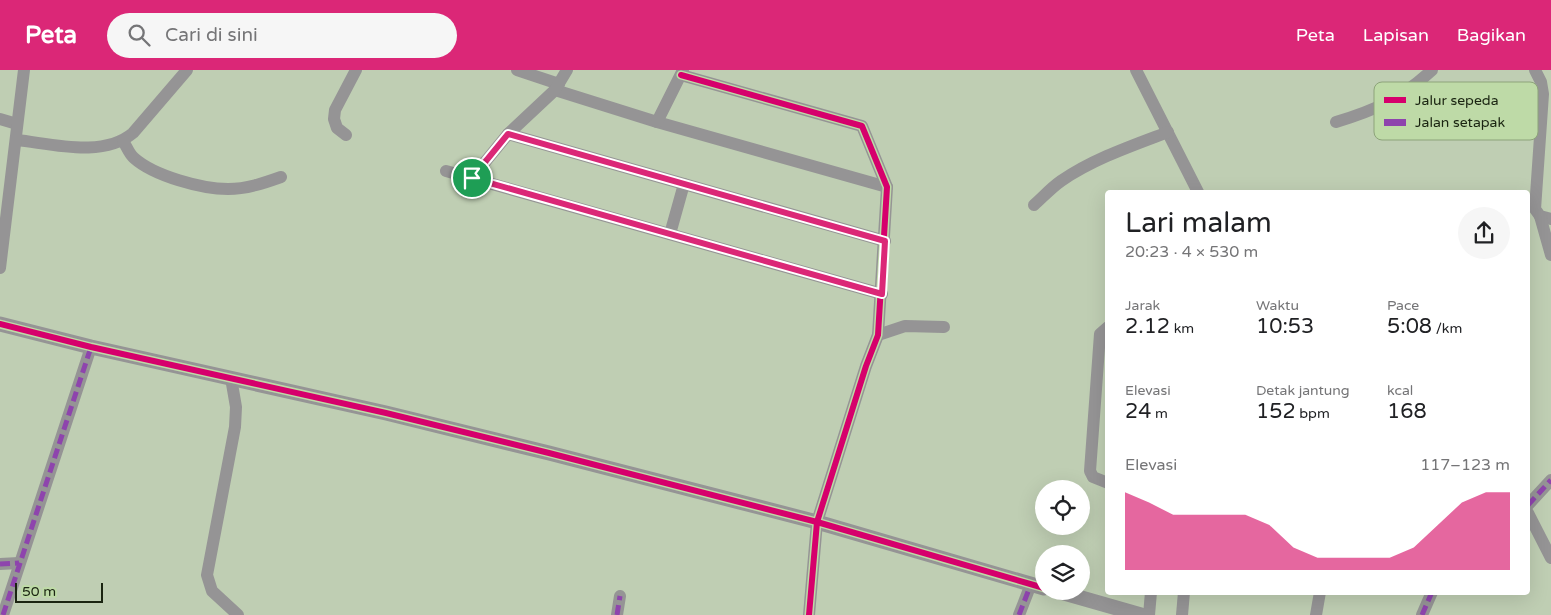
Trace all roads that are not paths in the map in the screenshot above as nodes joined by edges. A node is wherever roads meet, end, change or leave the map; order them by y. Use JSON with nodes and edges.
{"nodes":[{"id":1,"x":24,"y":70,"type":"edge"},
{"id":2,"x":188,"y":70,"type":"edge"},
{"id":3,"x":356,"y":70,"type":"edge"},
{"id":4,"x":517,"y":70,"type":"edge"},
{"id":5,"x":566,"y":70,"type":"edge"},
{"id":6,"x":1136,"y":70,"type":"edge"},
{"id":7,"x":1432,"y":70,"type":"edge"},
{"id":8,"x":1535,"y":70,"type":"edge"},
{"id":9,"x":682,"y":72,"type":"edge"},
{"id":10,"x":1418,"y":82,"type":"edge"},
{"id":11,"x":557,"y":87,"type":"junction"},
{"id":12,"x":1374,"y":110,"type":"edge"},
{"id":13,"x":0,"y":119,"type":"edge"},
{"id":14,"x":657,"y":122,"type":"junction"},
{"id":15,"x":1336,"y":122,"type":"dead end"},
{"id":16,"x":17,"y":124,"type":"junction"},
{"id":17,"x":1168,"y":132,"type":"junction"},
{"id":18,"x":508,"y":134,"type":"junction"},
{"id":19,"x":346,"y":135,"type":"dead end"},
{"id":20,"x":1538,"y":139,"type":"edge"},
{"id":21,"x":17,"y":140,"type":"junction"},
{"id":22,"x":1538,"y":140,"type":"edge"},
{"id":23,"x":124,"y":141,"type":"junction"},
{"id":24,"x":446,"y":171,"type":"dead end"},
{"id":25,"x":281,"y":178,"type":"dead end"},
{"id":26,"x":472,"y":178,"type":"junction"},
{"id":27,"x":684,"y":184,"type":"junction"},
{"id":28,"x":887,"y":187,"type":"junction"},
{"id":29,"x":1197,"y":190,"type":"edge"},
{"id":30,"x":1531,"y":201,"type":"edge"},
{"id":31,"x":1034,"y":205,"type":"dead end"},
{"id":32,"x":1546,"y":218,"type":"edge"},
{"id":33,"x":670,"y":234,"type":"junction"},
{"id":34,"x":885,"y":241,"type":"junction"},
{"id":35,"x":1551,"y":254,"type":"edge"},
{"id":36,"x":0,"y":268,"type":"edge"},
{"id":37,"x":882,"y":294,"type":"junction"},
{"id":38,"x":0,"y":324,"type":"edge"},
{"id":39,"x":944,"y":327,"type":"dead end"},
{"id":40,"x":1105,"y":330,"type":"edge"},
{"id":41,"x":878,"y":335,"type":"junction"},
{"id":42,"x":91,"y":347,"type":"junction"},
{"id":43,"x":232,"y":378,"type":"junction"},
{"id":44,"x":1551,"y":480,"type":"edge"},
{"id":45,"x":1105,"y":482,"type":"edge"},
{"id":46,"x":1530,"y":504,"type":"edge"},
{"id":47,"x":1530,"y":517,"type":"edge"},
{"id":48,"x":817,"y":522,"type":"junction"},
{"id":49,"x":1551,"y":558,"type":"edge"},
{"id":50,"x":19,"y":563,"type":"junction"},
{"id":51,"x":0,"y":564,"type":"edge"},
{"id":52,"x":1035,"y":585,"type":"edge"},
{"id":53,"x":1035,"y":589,"type":"edge"},
{"id":54,"x":1151,"y":595,"type":"edge"},
{"id":55,"x":1184,"y":595,"type":"edge"},
{"id":56,"x":1319,"y":595,"type":"edge"},
{"id":57,"x":1431,"y":595,"type":"edge"},
{"id":58,"x":620,"y":596,"type":"dead end"},
{"id":59,"x":1088,"y":600,"type":"edge"},
{"id":60,"x":2,"y":615,"type":"edge"},
{"id":61,"x":238,"y":615,"type":"edge"},
{"id":62,"x":617,"y":615,"type":"edge"},
{"id":63,"x":809,"y":615,"type":"edge"},
{"id":64,"x":1019,"y":615,"type":"edge"},
{"id":65,"x":1140,"y":615,"type":"edge"},
{"id":66,"x":1149,"y":615,"type":"edge"},
{"id":67,"x":1182,"y":615,"type":"edge"},
{"id":68,"x":1316,"y":615,"type":"edge"},
{"id":69,"x":1422,"y":615,"type":"edge"}],
"edges":[{"from":1,"to":16,"type":"street"},
{"from":2,"to":23,"type":"street"},
{"from":3,"to":19,"type":"street"},
{"from":4,"to":11,"type":"street"},
{"from":5,"to":11,"type":"street"},
{"from":6,"to":17,"type":"street"},
{"from":7,"to":10,"type":"street"},
{"from":8,"to":20,"type":"street"},
{"from":9,"to":14,"type":"street"},
{"from":9,"to":28,"type":"street"},
{"from":11,"to":14,"type":"street"},
{"from":11,"to":18,"type":"street"},
{"from":12,"to":15,"type":"street"},
{"from":13,"to":16,"type":"street"},
{"from":14,"to":28,"type":"street"},
{"from":16,"to":21,"type":"street"},
{"from":17,"to":29,"type":"street"},
{"from":17,"to":31,"type":"street"},
{"from":18,"to":26,"type":"street"},
{"from":18,"to":27,"type":"street"},
{"from":21,"to":23,"type":"street"},
{"from":21,"to":36,"type":"street"},
{"from":22,"to":30,"type":"street"},
{"from":23,"to":25,"type":"street"},
{"from":24,"to":26,"type":"street"},
{"from":26,"to":33,"type":"street"},
{"from":27,"to":33,"type":"street"},
{"from":27,"to":34,"type":"street"},
{"from":28,"to":34,"type":"street"},
{"from":30,"to":32,"type":"street"},
{"from":32,"to":35,"type":"street"},
{"from":33,"to":37,"type":"street"},
{"from":34,"to":37,"type":"street"},
{"from":37,"to":41,"type":"street"},
{"from":38,"to":42,"type":"street"},
{"from":39,"to":41,"type":"street"},
{"from":40,"to":45,"type":"street"},
{"from":41,"to":48,"type":"street"},
{"from":42,"to":43,"type":"street"},
{"from":42,"to":50,"type":"street"},
{"from":43,"to":48,"type":"street"},
{"from":43,"to":61,"type":"street"},
{"from":44,"to":46,"type":"street"},
{"from":47,"to":49,"type":"street"},
{"from":48,"to":52,"type":"street"},
{"from":48,"to":63,"type":"street"},
{"from":50,"to":51,"type":"street"},
{"from":50,"to":60,"type":"street"},
{"from":53,"to":64,"type":"street"},
{"from":54,"to":66,"type":"street"},
{"from":55,"to":67,"type":"street"},
{"from":56,"to":68,"type":"street"},
{"from":57,"to":69,"type":"street"},
{"from":58,"to":62,"type":"street"},
{"from":59,"to":65,"type":"street"}]}
